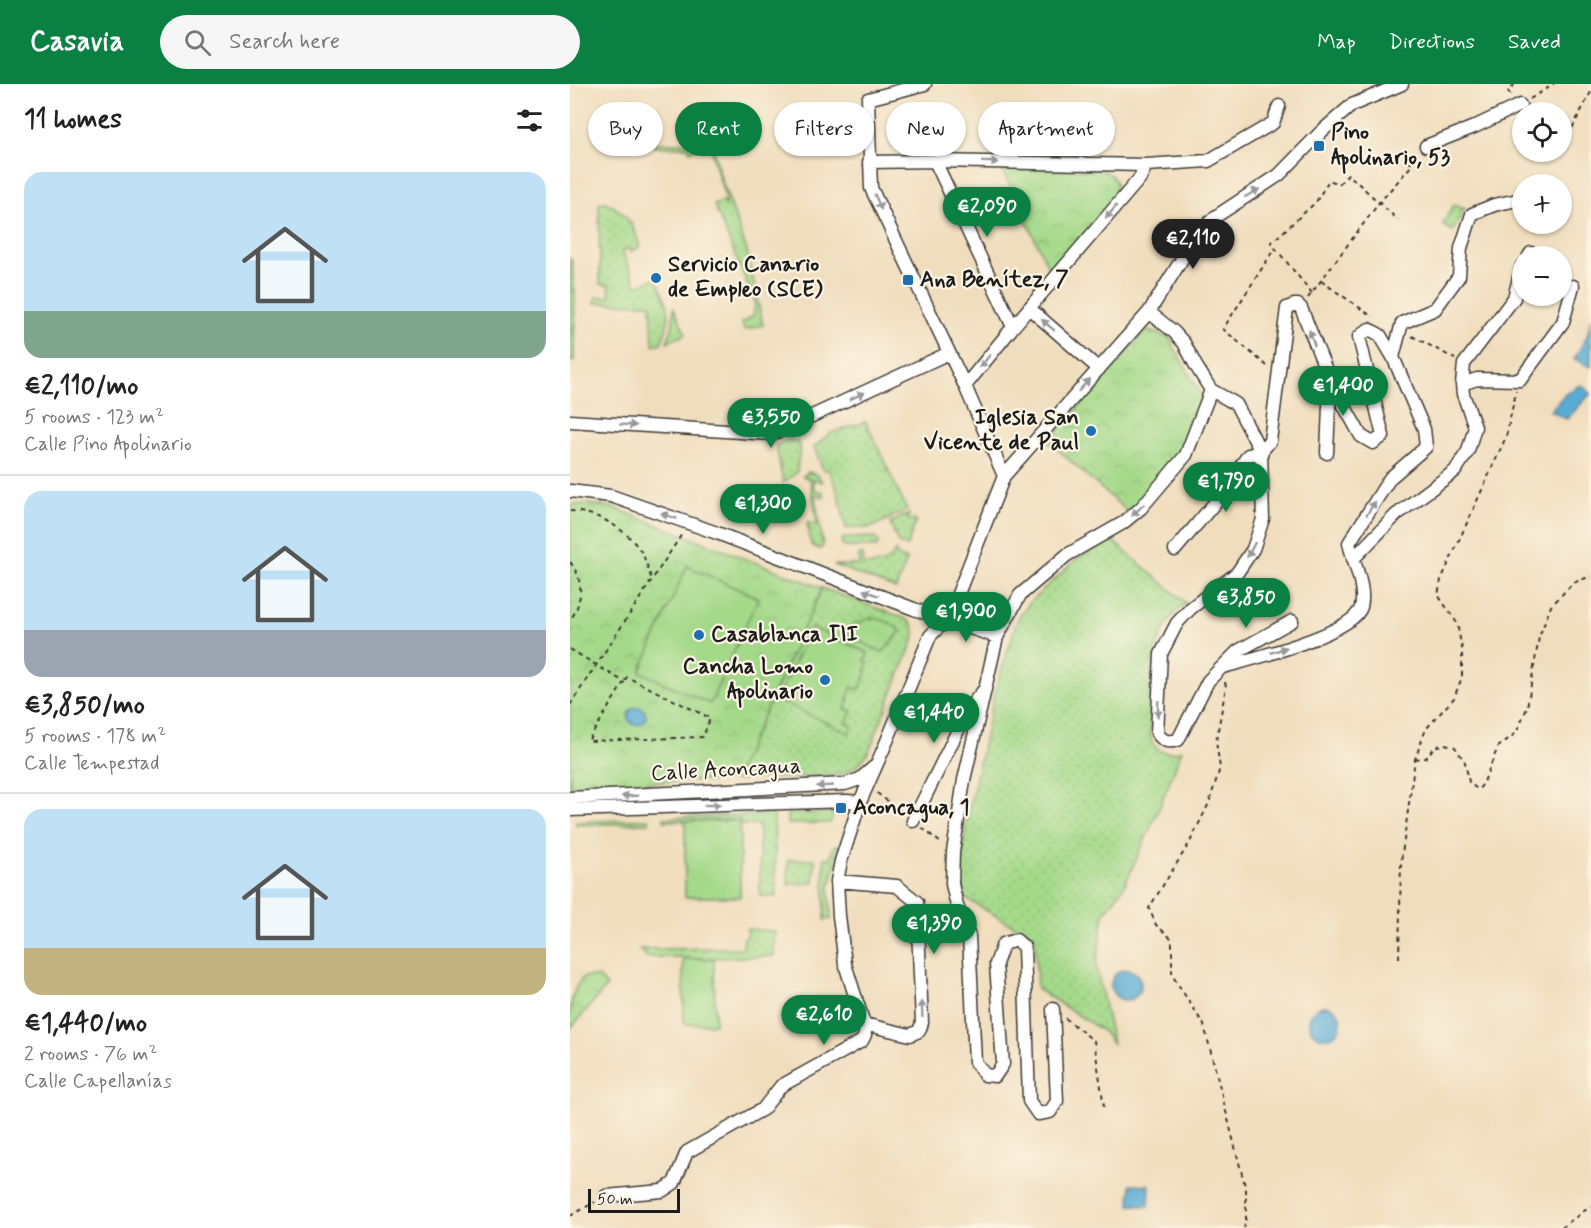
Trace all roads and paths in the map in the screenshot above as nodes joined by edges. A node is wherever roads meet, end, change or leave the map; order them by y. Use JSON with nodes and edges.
{"nodes":[{"id":1,"x":924,"y":84,"type":"edge"},
{"id":2,"x":1402,"y":84,"type":"edge"},
{"id":3,"x":1515,"y":84,"type":"edge"},
{"id":4,"x":1554,"y":84,"type":"edge"},
{"id":5,"x":1591,"y":92,"type":"edge"},
{"id":6,"x":1516,"y":102,"type":"edge"},
{"id":7,"x":1519,"y":102,"type":"edge"},
{"id":8,"x":1279,"y":106,"type":"dead end"},
{"id":9,"x":1512,"y":106,"type":"edge"},
{"id":10,"x":1572,"y":128,"type":"edge"},
{"id":11,"x":1426,"y":146,"type":"joint"},
{"id":12,"x":934,"y":161,"type":"junction"},
{"id":13,"x":869,"y":162,"type":"junction"},
{"id":14,"x":1146,"y":165,"type":"junction"},
{"id":15,"x":1512,"y":201,"type":"edge"},
{"id":16,"x":1379,"y":203,"type":"junction"},
{"id":17,"x":1398,"y":220,"type":"dead end"},
{"id":18,"x":1275,"y":248,"type":"junction"},
{"id":19,"x":1573,"y":286,"type":"dead end"},
{"id":20,"x":1312,"y":293,"type":"junction"},
{"id":21,"x":1512,"y":301,"type":"edge"},
{"id":22,"x":1029,"y":308,"type":"junction"},
{"id":23,"x":1301,"y":308,"type":"junction"},
{"id":24,"x":1149,"y":312,"type":"junction"},
{"id":25,"x":1013,"y":327,"type":"junction"},
{"id":26,"x":949,"y":353,"type":"junction"},
{"id":27,"x":1394,"y":357,"type":"junction"},
{"id":28,"x":1099,"y":369,"type":"junction"},
{"id":29,"x":1278,"y":375,"type":"junction"},
{"id":30,"x":1330,"y":380,"type":"junction"},
{"id":31,"x":1520,"y":380,"type":"junction"},
{"id":32,"x":1462,"y":384,"type":"junction"},
{"id":33,"x":965,"y":386,"type":"junction"},
{"id":34,"x":1211,"y":390,"type":"junction"},
{"id":35,"x":570,"y":421,"type":"edge"},
{"id":36,"x":1262,"y":453,"type":"junction"},
{"id":37,"x":1327,"y":453,"type":"dead end"},
{"id":38,"x":1004,"y":477,"type":"junction"},
{"id":39,"x":570,"y":491,"type":"edge"},
{"id":40,"x":570,"y":511,"type":"edge"},
{"id":41,"x":682,"y":534,"type":"dead end"},
{"id":42,"x":1175,"y":550,"type":"dead end"},
{"id":43,"x":1353,"y":560,"type":"junction"},
{"id":44,"x":570,"y":562,"type":"edge"},
{"id":45,"x":1591,"y":576,"type":"edge"},
{"id":46,"x":652,"y":580,"type":"junction"},
{"id":47,"x":570,"y":620,"type":"edge"},
{"id":48,"x":945,"y":621,"type":"junction"},
{"id":49,"x":1292,"y":621,"type":"dead end"},
{"id":50,"x":997,"y":637,"type":"junction"},
{"id":51,"x":570,"y":649,"type":"edge"},
{"id":52,"x":597,"y":664,"type":"junction"},
{"id":53,"x":1223,"y":667,"type":"junction"},
{"id":54,"x":624,"y":682,"type":"junction"},
{"id":55,"x":985,"y":689,"type":"junction"},
{"id":56,"x":570,"y":705,"type":"edge"},
{"id":57,"x":1415,"y":759,"type":"junction"},
{"id":58,"x":878,"y":765,"type":"junction"},
{"id":59,"x":570,"y":798,"type":"edge"},
{"id":60,"x":860,"y":802,"type":"junction"},
{"id":61,"x":570,"y":810,"type":"edge"},
{"id":62,"x":914,"y":821,"type":"dead end"},
{"id":63,"x":837,"y":881,"type":"junction"},
{"id":64,"x":1399,"y":958,"type":"dead end"},
{"id":65,"x":1053,"y":1009,"type":"dead end"},
{"id":66,"x":864,"y":1024,"type":"junction"},
{"id":67,"x":606,"y":1196,"type":"joint"},
{"id":68,"x":1591,"y":1206,"type":"edge"},
{"id":69,"x":570,"y":1216,"type":"edge"},
{"id":70,"x":1244,"y":1228,"type":"edge"},
{"id":71,"x":1561,"y":1228,"type":"edge"}],
"edges":[{"from":1,"to":13,"type":"street"},
{"from":24,"to":2,"type":"street","one_way":true},
{"from":3,"to":6,"type":"path"},
{"from":4,"to":7,"type":"path"},
{"from":5,"to":10,"type":"path"},
{"from":8,"to":14,"type":"street"},
{"from":9,"to":11,"type":"street"},
{"from":11,"to":16,"type":"path"},
{"from":12,"to":13,"type":"street"},
{"from":12,"to":14,"type":"street","one_way":true},
{"from":12,"to":25,"type":"street"},
{"from":13,"to":26,"type":"street","one_way":true},
{"from":14,"to":22,"type":"street","one_way":true},
{"from":15,"to":27,"type":"street"},
{"from":16,"to":17,"type":"path"},
{"from":16,"to":18,"type":"path"},
{"from":16,"to":20,"type":"path"},
{"from":18,"to":20,"type":"path"},
{"from":18,"to":29,"type":"path"},
{"from":19,"to":31,"type":"street"},
{"from":20,"to":23,"type":"path"},
{"from":21,"to":32,"type":"street"},
{"from":22,"to":25,"type":"street"},
{"from":28,"to":22,"type":"street","one_way":true},
{"from":23,"to":29,"type":"street"},
{"from":30,"to":23,"type":"street","one_way":true},
{"from":24,"to":28,"type":"street"},
{"from":24,"to":34,"type":"street"},
{"from":25,"to":33,"type":"street","one_way":true},
{"from":26,"to":33,"type":"street"},
{"from":35,"to":26,"type":"street","one_way":true},
{"from":27,"to":30,"type":"street"},
{"from":43,"to":27,"type":"street","one_way":true},
{"from":38,"to":28,"type":"street","one_way":true},
{"from":29,"to":36,"type":"street"},
{"from":30,"to":37,"type":"street"},
{"from":31,"to":32,"type":"street"},
{"from":31,"to":57,"type":"path"},
{"from":32,"to":43,"type":"street"},
{"from":33,"to":38,"type":"street"},
{"from":34,"to":36,"type":"street"},
{"from":34,"to":50,"type":"street","one_way":true},
{"from":36,"to":42,"type":"street"},
{"from":36,"to":53,"type":"street","one_way":true},
{"from":38,"to":48,"type":"street"},
{"from":48,"to":39,"type":"street","one_way":true},
{"from":40,"to":46,"type":"path"},
{"from":41,"to":46,"type":"path"},
{"from":53,"to":43,"type":"street","one_way":true},
{"from":44,"to":47,"type":"path"},
{"from":45,"to":57,"type":"path"},
{"from":46,"to":52,"type":"path"},
{"from":48,"to":50,"type":"street"},
{"from":48,"to":58,"type":"street"},
{"from":49,"to":53,"type":"street"},
{"from":50,"to":55,"type":"street"},
{"from":51,"to":52,"type":"path"},
{"from":52,"to":54,"type":"path"},
{"from":52,"to":56,"type":"path"},
{"from":53,"to":70,"type":"path"},
{"from":54,"to":54,"type":"path"},
{"from":55,"to":62,"type":"street"},
{"from":55,"to":65,"type":"street"},
{"from":57,"to":64,"type":"path"},
{"from":58,"to":59,"type":"street","name":"Calle Aconcagua","one_way":true},
{"from":58,"to":60,"type":"street"},
{"from":61,"to":60,"type":"street","name":"Calle Aconcagua","one_way":true},
{"from":60,"to":63,"type":"street"},
{"from":63,"to":66,"type":"street"},
{"from":66,"to":63,"type":"street","one_way":true},
{"from":66,"to":67,"type":"street"},
{"from":67,"to":69,"type":"path"},
{"from":68,"to":71,"type":"path"}]}
